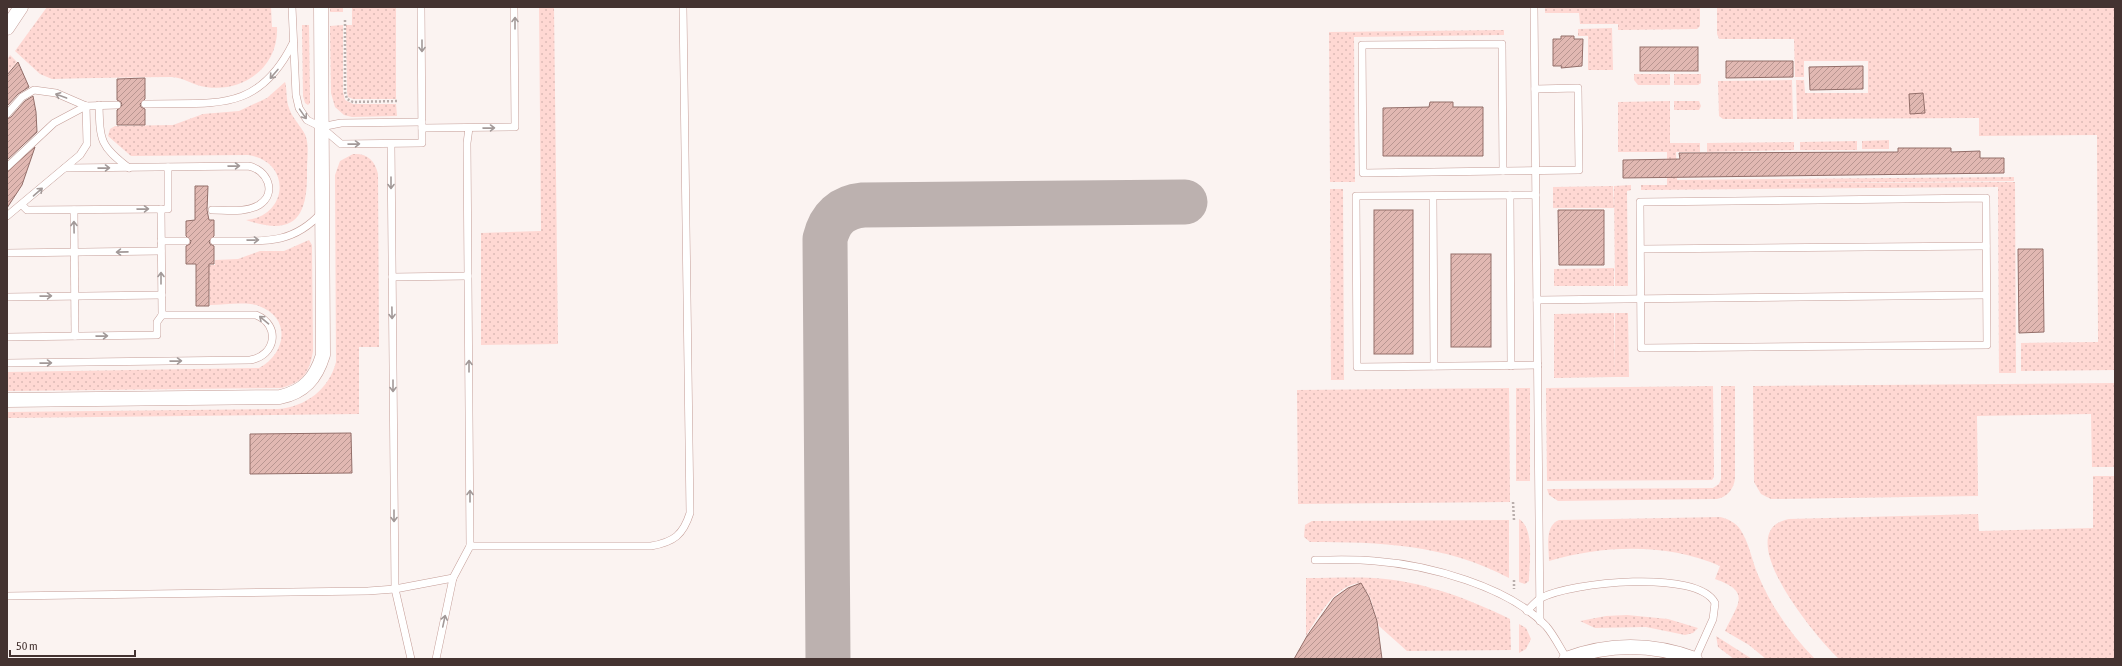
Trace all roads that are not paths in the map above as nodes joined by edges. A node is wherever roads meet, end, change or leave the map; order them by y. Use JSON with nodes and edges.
{"nodes":[{"id":1,"x":22,"y":7,"type":"edge"},
{"id":2,"x":292,"y":7,"type":"edge"},
{"id":3,"x":321,"y":7,"type":"edge"},
{"id":4,"x":421,"y":7,"type":"edge"},
{"id":5,"x":514,"y":7,"type":"edge"},
{"id":6,"x":683,"y":7,"type":"edge"},
{"id":7,"x":1534,"y":7,"type":"edge"},
{"id":8,"x":7,"y":28,"type":"edge"},
{"id":9,"x":294,"y":41,"type":"junction"},
{"id":10,"x":1535,"y":89,"type":"junction"},
{"id":11,"x":145,"y":104,"type":"dead end"},
{"id":12,"x":99,"y":105,"type":"junction"},
{"id":13,"x":117,"y":105,"type":"dead end"},
{"id":14,"x":86,"y":106,"type":"junction"},
{"id":15,"x":7,"y":114,"type":"edge"},
{"id":16,"x":422,"y":125,"type":"junction"},
{"id":17,"x":321,"y":127,"type":"junction"},
{"id":18,"x":469,"y":128,"type":"junction"},
{"id":19,"x":391,"y":144,"type":"junction"},
{"id":20,"x":7,"y":167,"type":"edge"},
{"id":21,"x":168,"y":167,"type":"junction"},
{"id":22,"x":65,"y":168,"type":"junction"},
{"id":23,"x":130,"y":168,"type":"junction"},
{"id":24,"x":1503,"y":171,"type":"junction"},
{"id":25,"x":1536,"y":171,"type":"junction"},
{"id":26,"x":1510,"y":195,"type":"junction"},
{"id":27,"x":1536,"y":195,"type":"junction"},
{"id":28,"x":1433,"y":196,"type":"junction"},
{"id":29,"x":22,"y":205,"type":"junction"},
{"id":30,"x":161,"y":209,"type":"junction"},
{"id":31,"x":74,"y":210,"type":"junction"},
{"id":32,"x":212,"y":210,"type":"dead end"},
{"id":33,"x":322,"y":212,"type":"junction"},
{"id":34,"x":7,"y":216,"type":"edge"},
{"id":35,"x":161,"y":241,"type":"junction"},
{"id":36,"x":186,"y":241,"type":"dead end"},
{"id":37,"x":214,"y":241,"type":"dead end"},
{"id":38,"x":1986,"y":246,"type":"junction"},
{"id":39,"x":1641,"y":249,"type":"junction"},
{"id":40,"x":161,"y":251,"type":"junction"},
{"id":41,"x":74,"y":252,"type":"junction"},
{"id":42,"x":7,"y":253,"type":"edge"},
{"id":43,"x":468,"y":276,"type":"junction"},
{"id":44,"x":392,"y":277,"type":"junction"},
{"id":45,"x":1986,"y":294,"type":"junction"},
{"id":46,"x":162,"y":295,"type":"junction"},
{"id":47,"x":74,"y":296,"type":"junction"},
{"id":48,"x":7,"y":297,"type":"edge"},
{"id":49,"x":1641,"y":299,"type":"junction"},
{"id":50,"x":1537,"y":300,"type":"junction"},
{"id":51,"x":162,"y":315,"type":"junction"},
{"id":52,"x":75,"y":336,"type":"junction"},
{"id":53,"x":7,"y":337,"type":"edge"},
{"id":54,"x":7,"y":363,"type":"edge"},
{"id":55,"x":1434,"y":366,"type":"junction"},
{"id":56,"x":1511,"y":366,"type":"junction"},
{"id":57,"x":1538,"y":366,"type":"junction"},
{"id":58,"x":7,"y":400,"type":"edge"},
{"id":59,"x":470,"y":546,"type":"junction"},
{"id":60,"x":1315,"y":560,"type":"dead end"},
{"id":61,"x":452,"y":578,"type":"junction"},
{"id":62,"x":395,"y":589,"type":"junction"},
{"id":63,"x":7,"y":596,"type":"edge"},
{"id":64,"x":1540,"y":599,"type":"junction"},
{"id":65,"x":1527,"y":611,"type":"junction"},
{"id":66,"x":1540,"y":621,"type":"junction"},
{"id":67,"x":411,"y":659,"type":"edge"},
{"id":68,"x":436,"y":659,"type":"edge"},
{"id":69,"x":1567,"y":659,"type":"edge"},
{"id":70,"x":1695,"y":659,"type":"edge"}],
"edges":[{"from":1,"to":8,"type":"street"},
{"from":2,"to":9,"type":"lane"},
{"from":3,"to":17,"type":"street"},
{"from":4,"to":16,"type":"lane","one_way":true},
{"from":18,"to":5,"type":"lane","one_way":true},
{"from":6,"to":59,"type":"lane"},
{"from":7,"to":10,"type":"lane"},
{"from":9,"to":11,"type":"lane","one_way":true},
{"from":9,"to":17,"type":"lane","one_way":true},
{"from":10,"to":25,"type":"lane"},
{"from":10,"to":25,"type":"lane"},
{"from":12,"to":13,"type":"lane"},
{"from":12,"to":14,"type":"lane"},
{"from":12,"to":23,"type":"lane"},
{"from":14,"to":15,"type":"lane","one_way":true},
{"from":14,"to":20,"type":"lane"},
{"from":14,"to":22,"type":"lane"},
{"from":16,"to":17,"type":"lane"},
{"from":16,"to":18,"type":"lane"},
{"from":16,"to":19,"type":"lane"},
{"from":17,"to":19,"type":"lane","one_way":true},
{"from":17,"to":33,"type":"street"},
{"from":18,"to":43,"type":"lane"},
{"from":19,"to":44,"type":"lane","one_way":true},
{"from":21,"to":23,"type":"lane"},
{"from":21,"to":30,"type":"lane"},
{"from":21,"to":32,"type":"lane","one_way":true},
{"from":22,"to":23,"type":"lane","one_way":true},
{"from":29,"to":22,"type":"lane","one_way":true},
{"from":24,"to":24,"type":"lane"},
{"from":24,"to":25,"type":"lane"},
{"from":25,"to":27,"type":"lane"},
{"from":26,"to":27,"type":"lane"},
{"from":26,"to":28,"type":"lane"},
{"from":26,"to":56,"type":"lane"},
{"from":27,"to":50,"type":"lane"},
{"from":28,"to":55,"type":"lane"},
{"from":28,"to":55,"type":"lane"},
{"from":29,"to":31,"type":"lane"},
{"from":29,"to":34,"type":"lane"},
{"from":31,"to":30,"type":"lane","one_way":true},
{"from":30,"to":35,"type":"lane"},
{"from":41,"to":31,"type":"lane","one_way":true},
{"from":37,"to":33,"type":"lane","one_way":true},
{"from":33,"to":58,"type":"street"},
{"from":35,"to":36,"type":"lane"},
{"from":35,"to":40,"type":"lane"},
{"from":38,"to":39,"type":"lane"},
{"from":38,"to":39,"type":"lane"},
{"from":38,"to":45,"type":"lane"},
{"from":39,"to":49,"type":"lane"},
{"from":40,"to":41,"type":"lane","one_way":true},
{"from":46,"to":40,"type":"lane","one_way":true},
{"from":41,"to":42,"type":"lane"},
{"from":41,"to":47,"type":"lane"},
{"from":43,"to":44,"type":"lane"},
{"from":59,"to":43,"type":"lane","one_way":true},
{"from":44,"to":62,"type":"lane","one_way":true},
{"from":45,"to":49,"type":"lane"},
{"from":45,"to":49,"type":"lane"},
{"from":46,"to":47,"type":"lane"},
{"from":46,"to":51,"type":"lane"},
{"from":48,"to":47,"type":"lane","one_way":true},
{"from":47,"to":52,"type":"lane"},
{"from":49,"to":50,"type":"lane"},
{"from":50,"to":57,"type":"lane"},
{"from":52,"to":51,"type":"lane","one_way":true},
{"from":54,"to":51,"type":"lane","one_way":true},
{"from":52,"to":53,"type":"lane"},
{"from":55,"to":56,"type":"lane"},
{"from":56,"to":57,"type":"lane"},
{"from":57,"to":64,"type":"lane"},
{"from":59,"to":61,"type":"lane"},
{"from":60,"to":65,"type":"lane"},
{"from":61,"to":62,"type":"lane"},
{"from":68,"to":61,"type":"lane","one_way":true},
{"from":62,"to":63,"type":"lane"},
{"from":62,"to":67,"type":"lane"},
{"from":64,"to":65,"type":"lane"},
{"from":64,"to":66,"type":"lane"},
{"from":64,"to":70,"type":"lane"},
{"from":65,"to":66,"type":"lane"},
{"from":66,"to":69,"type":"lane"},
{"from":69,"to":70,"type":"street"}]}
